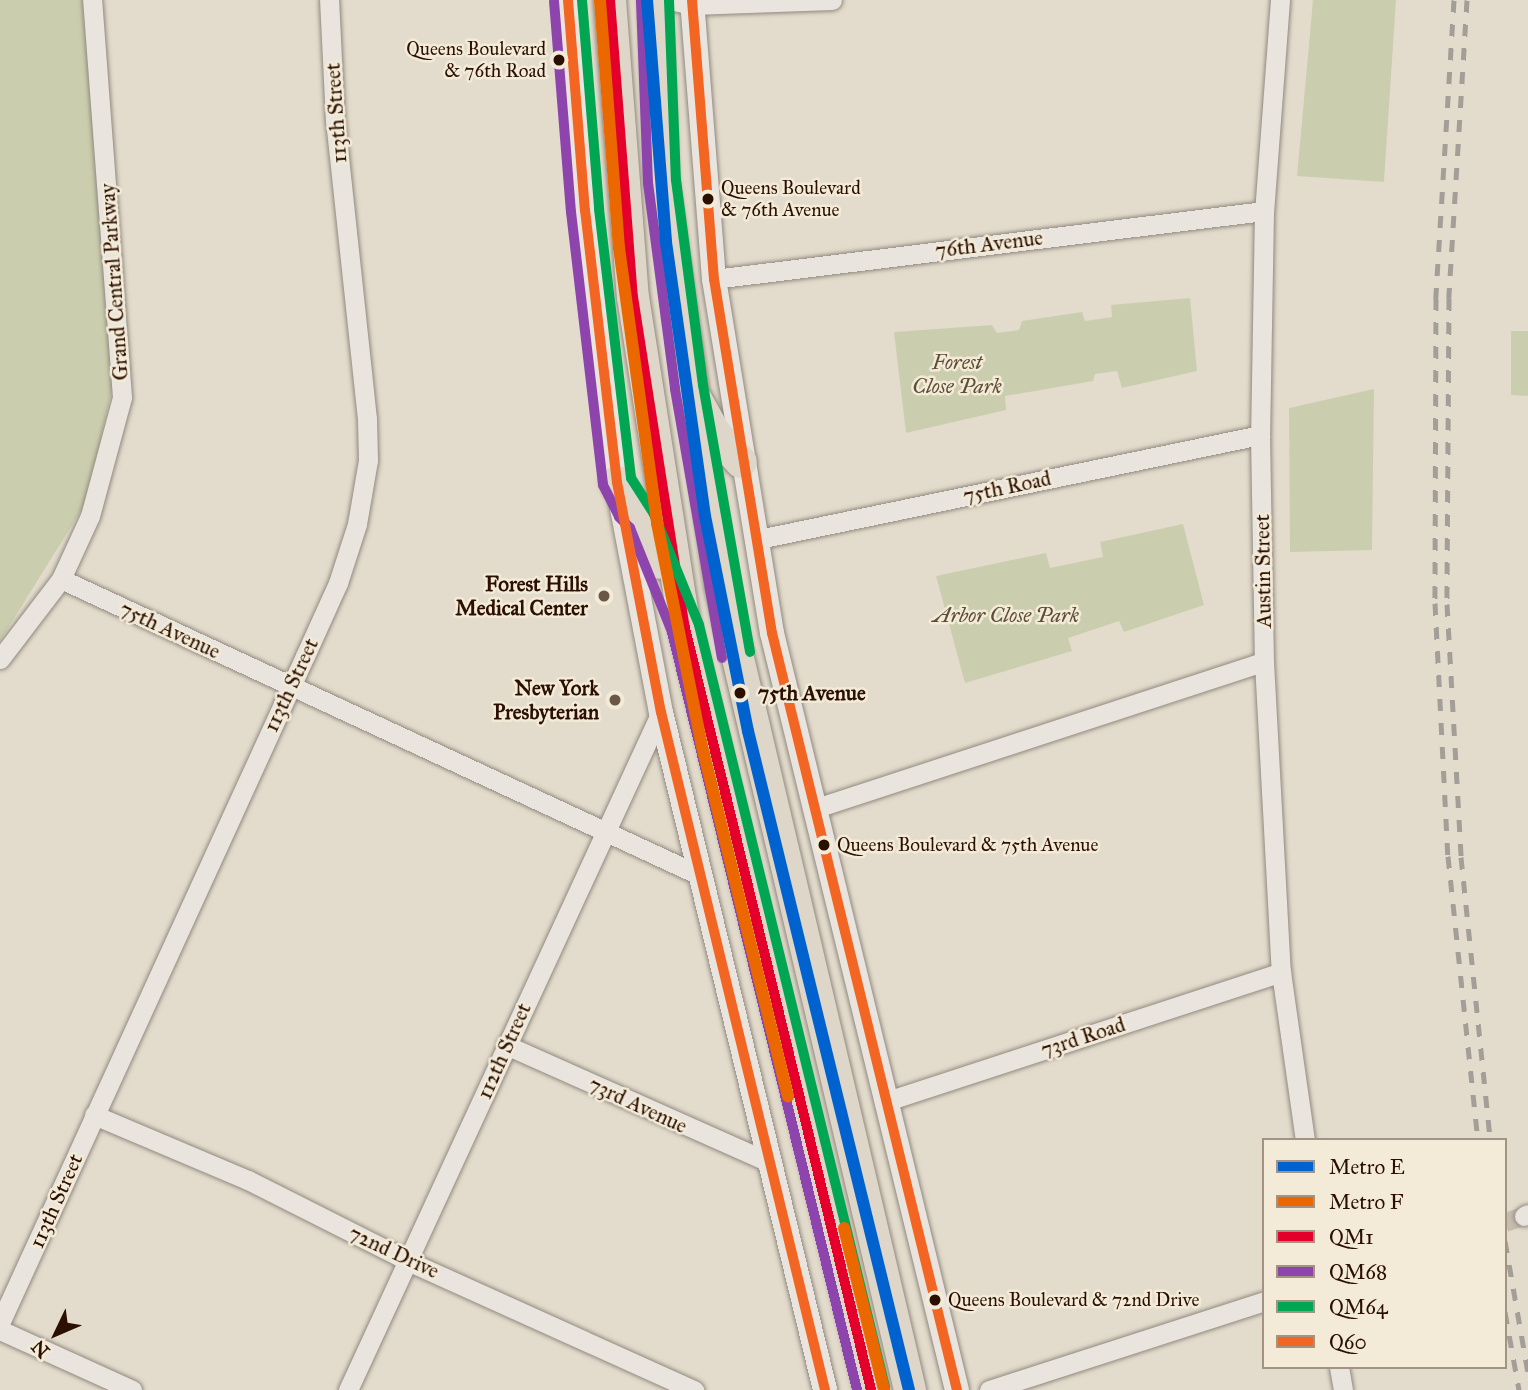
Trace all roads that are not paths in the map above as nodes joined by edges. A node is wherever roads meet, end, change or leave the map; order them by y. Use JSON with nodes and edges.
{"nodes":[{"id":1,"x":92,"y":0,"type":"edge"},
{"id":2,"x":329,"y":0,"type":"edge"},
{"id":3,"x":568,"y":0,"type":"edge"},
{"id":4,"x":610,"y":0,"type":"edge"},
{"id":5,"x":655,"y":0,"type":"edge"},
{"id":6,"x":831,"y":0,"type":"edge"},
{"id":7,"x":1280,"y":0,"type":"edge"},
{"id":8,"x":684,"y":2,"type":"edge"},
{"id":9,"x":1264,"y":211,"type":"junction"},
{"id":10,"x":714,"y":279,"type":"junction"},
{"id":11,"x":689,"y":387,"type":"junction"},
{"id":12,"x":1260,"y":435,"type":"junction"},
{"id":13,"x":741,"y":463,"type":"junction"},
{"id":14,"x":617,"y":482,"type":"junction"},
{"id":15,"x":754,"y":540,"type":"junction"},
{"id":16,"x":61,"y":579,"type":"junction"},
{"id":17,"x":685,"y":628,"type":"junction"},
{"id":18,"x":0,"y":659,"type":"edge"},
{"id":19,"x":1264,"y":662,"type":"junction"},
{"id":20,"x":292,"y":686,"type":"junction"},
{"id":21,"x":661,"y":712,"type":"junction"},
{"id":22,"x":813,"y":809,"type":"junction"},
{"id":23,"x":606,"y":830,"type":"junction"},
{"id":24,"x":699,"y":875,"type":"junction"},
{"id":25,"x":1281,"y":972,"type":"junction"},
{"id":26,"x":506,"y":1045,"type":"junction"},
{"id":27,"x":884,"y":1102,"type":"junction"},
{"id":28,"x":94,"y":1115,"type":"junction"},
{"id":29,"x":1305,"y":1138,"type":"edge"},
{"id":30,"x":771,"y":1163,"type":"junction"},
{"id":31,"x":410,"y":1262,"type":"junction"},
{"id":32,"x":1262,"y":1302,"type":"edge"},
{"id":33,"x":0,"y":1323,"type":"edge"},
{"id":34,"x":0,"y":1330,"type":"edge"},
{"id":35,"x":1339,"y":1369,"type":"edge"},
{"id":36,"x":132,"y":1390,"type":"edge"},
{"id":37,"x":348,"y":1390,"type":"edge"},
{"id":38,"x":694,"y":1390,"type":"edge"},
{"id":39,"x":825,"y":1390,"type":"edge"},
{"id":40,"x":871,"y":1390,"type":"edge"},
{"id":41,"x":910,"y":1390,"type":"edge"},
{"id":42,"x":957,"y":1390,"type":"edge"},
{"id":43,"x":989,"y":1390,"type":"edge"},
{"id":44,"x":1343,"y":1390,"type":"edge"}],
"edges":[{"from":1,"to":16,"type":"street","name":"Grand Central Parkway"},
{"from":2,"to":20,"type":"street","name":"113th Street"},
{"from":3,"to":14,"type":"street"},
{"from":4,"to":17,"type":"main road"},
{"from":5,"to":11,"type":"main road"},
{"from":6,"to":8,"type":"street"},
{"from":7,"to":9,"type":"street","name":"Austin Street"},
{"from":8,"to":10,"type":"street"},
{"from":9,"to":10,"type":"street","name":"76th Avenue"},
{"from":9,"to":12,"type":"street","name":"Austin Street"},
{"from":10,"to":13,"type":"street"},
{"from":11,"to":13,"type":"main road"},
{"from":11,"to":41,"type":"main road"},
{"from":12,"to":15,"type":"street","name":"75th Road"},
{"from":12,"to":19,"type":"street","name":"Austin Street"},
{"from":13,"to":15,"type":"street"},
{"from":14,"to":17,"type":"main road"},
{"from":14,"to":21,"type":"street"},
{"from":15,"to":22,"type":"street"},
{"from":16,"to":18,"type":"street","name":"Grand Central Parkway"},
{"from":16,"to":20,"type":"street","name":"75th Avenue"},
{"from":17,"to":40,"type":"main road"},
{"from":19,"to":22,"type":"street"},
{"from":19,"to":25,"type":"street","name":"Austin Street"},
{"from":20,"to":23,"type":"street","name":"75th Avenue"},
{"from":20,"to":28,"type":"street","name":"113th Street"},
{"from":21,"to":23,"type":"street","name":"112th Street"},
{"from":21,"to":24,"type":"street"},
{"from":22,"to":27,"type":"street"},
{"from":23,"to":24,"type":"street","name":"75th Avenue"},
{"from":23,"to":26,"type":"street","name":"112th Street"},
{"from":24,"to":30,"type":"street"},
{"from":25,"to":27,"type":"street","name":"73rd Road"},
{"from":25,"to":29,"type":"street","name":"Austin Street"},
{"from":26,"to":30,"type":"street","name":"73rd Avenue"},
{"from":26,"to":31,"type":"street","name":"112th Street"},
{"from":27,"to":42,"type":"street"},
{"from":28,"to":31,"type":"street","name":"72nd Drive"},
{"from":28,"to":33,"type":"street","name":"113th Street"},
{"from":30,"to":39,"type":"street"},
{"from":31,"to":37,"type":"street","name":"112th Street"},
{"from":31,"to":38,"type":"street","name":"72nd Drive"},
{"from":32,"to":43,"type":"street"},
{"from":34,"to":36,"type":"street"},
{"from":35,"to":44,"type":"street"}]}
